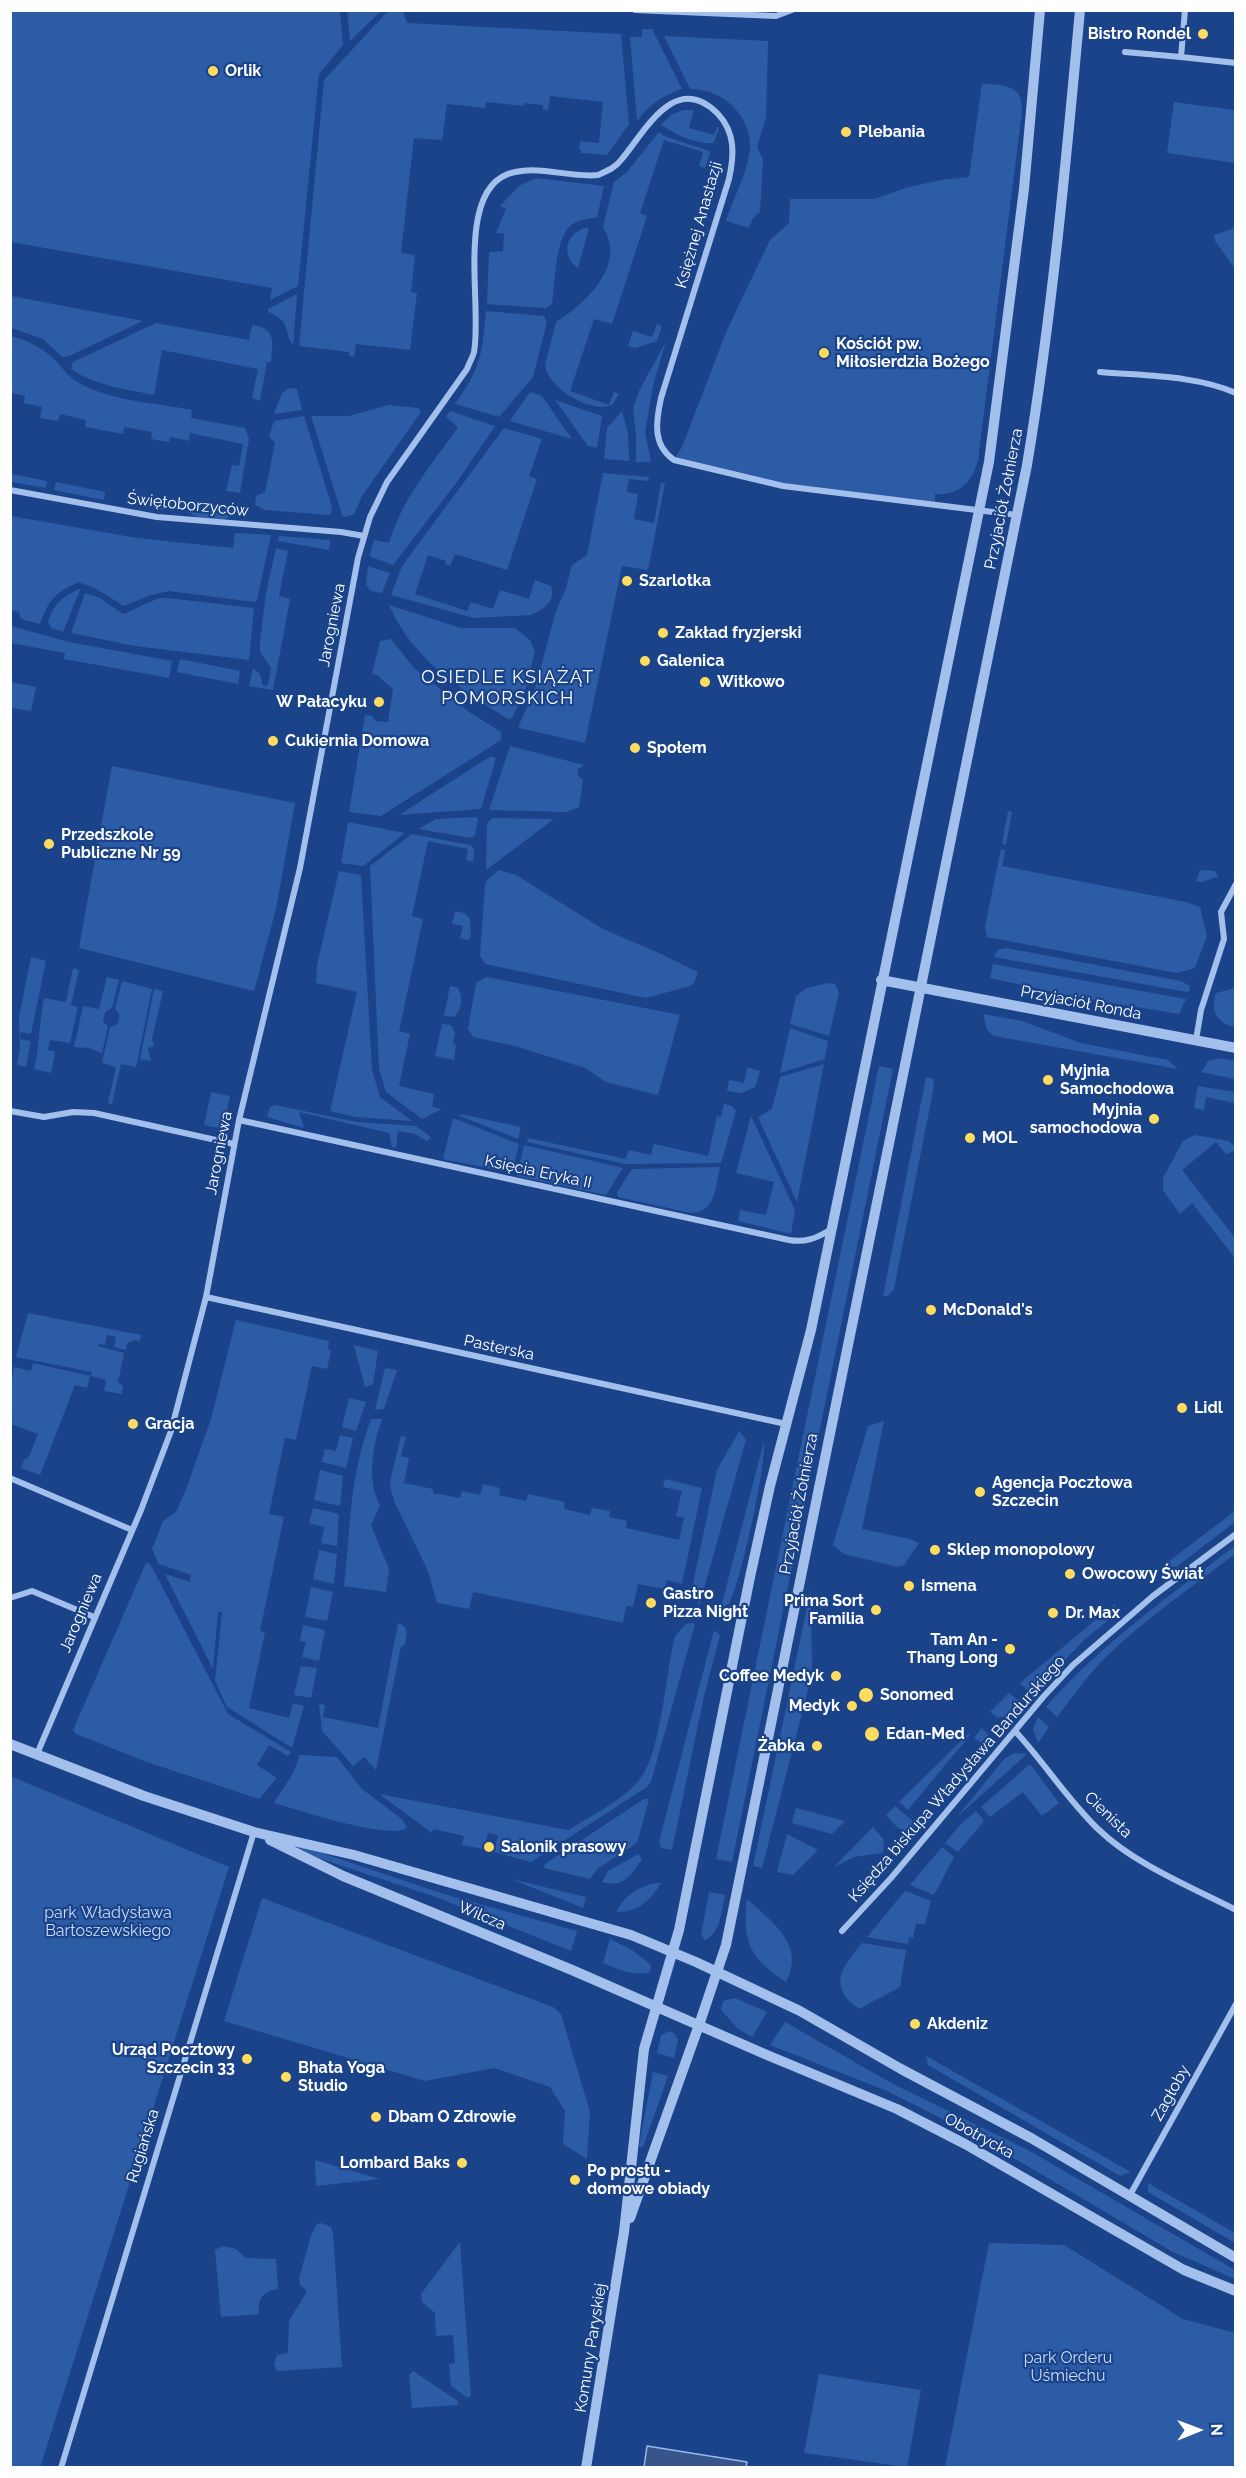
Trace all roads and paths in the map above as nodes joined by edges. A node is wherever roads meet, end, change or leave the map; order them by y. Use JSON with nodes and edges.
{"nodes":[{"id":1,"x":635,"y":10,"type":"edge"},
{"id":2,"x":792,"y":10,"type":"edge"},
{"id":3,"x":1040,"y":10,"type":"edge"},
{"id":4,"x":1080,"y":10,"type":"edge"},
{"id":5,"x":1185,"y":10,"type":"edge"},
{"id":6,"x":1125,"y":52,"type":"dead end"},
{"id":7,"x":1181,"y":57,"type":"junction"},
{"id":8,"x":1236,"y":63,"type":"edge"},
{"id":9,"x":1100,"y":372,"type":"dead end"},
{"id":10,"x":1236,"y":393,"type":"edge"},
{"id":11,"x":10,"y":490,"type":"edge"},
{"id":12,"x":979,"y":510,"type":"junction"},
{"id":13,"x":1017,"y":516,"type":"junction"},
{"id":14,"x":364,"y":536,"type":"junction"},
{"id":15,"x":1236,"y":884,"type":"edge"},
{"id":16,"x":881,"y":980,"type":"junction"},
{"id":17,"x":920,"y":987,"type":"junction"},
{"id":18,"x":1196,"y":1040,"type":"junction"},
{"id":19,"x":1236,"y":1048,"type":"edge"},
{"id":20,"x":10,"y":1111,"type":"edge"},
{"id":21,"x":239,"y":1120,"type":"junction"},
{"id":22,"x":234,"y":1144,"type":"junction"},
{"id":23,"x":830,"y":1230,"type":"junction"},
{"id":24,"x":206,"y":1297,"type":"junction"},
{"id":25,"x":786,"y":1424,"type":"junction"},
{"id":26,"x":10,"y":1478,"type":"edge"},
{"id":27,"x":132,"y":1530,"type":"junction"},
{"id":28,"x":1236,"y":1534,"type":"edge"},
{"id":29,"x":10,"y":1598,"type":"edge"},
{"id":30,"x":94,"y":1617,"type":"junction"},
{"id":31,"x":1015,"y":1731,"type":"junction"},
{"id":32,"x":10,"y":1744,"type":"edge"},
{"id":33,"x":36,"y":1754,"type":"junction"},
{"id":34,"x":254,"y":1832,"type":"junction"},
{"id":35,"x":1236,"y":1910,"type":"edge"},
{"id":36,"x":842,"y":1931,"type":"dead end"},
{"id":37,"x":674,"y":1952,"type":"junction"},
{"id":38,"x":718,"y":1972,"type":"junction"},
{"id":39,"x":1236,"y":2004,"type":"edge"},
{"id":40,"x":657,"y":2006,"type":"junction"},
{"id":41,"x":699,"y":2025,"type":"junction"},
{"id":42,"x":1130,"y":2195,"type":"junction"},
{"id":43,"x":624,"y":2232,"type":"junction"},
{"id":44,"x":1236,"y":2258,"type":"edge"},
{"id":45,"x":1236,"y":2290,"type":"edge"},
{"id":46,"x":61,"y":2468,"type":"edge"},
{"id":47,"x":586,"y":2468,"type":"edge"}],
"edges":[{"from":1,"to":2,"type":"street"},
{"from":3,"to":12,"type":"street","name":"Przyjaciół Żołnierza"},
{"from":4,"to":13,"type":"street","name":"Przyjaciół Żołnierza"},
{"from":5,"to":7,"type":"street"},
{"from":6,"to":7,"type":"street"},
{"from":7,"to":8,"type":"street"},
{"from":9,"to":10,"type":"street"},
{"from":11,"to":14,"type":"street","name":"Świętoborzyców"},
{"from":12,"to":13,"type":"street","name":"Księżnej Anastazji"},
{"from":12,"to":14,"type":"street","name":"Księżnej Anastazji"},
{"from":12,"to":16,"type":"street","name":"Przyjaciół Żołnierza"},
{"from":13,"to":17,"type":"street","name":"Przyjaciół Żołnierza"},
{"from":14,"to":21,"type":"street","name":"Jarogniewa"},
{"from":15,"to":18,"type":"street"},
{"from":16,"to":17,"type":"street"},
{"from":16,"to":23,"type":"street","name":"Przyjaciół Żołnierza"},
{"from":17,"to":18,"type":"street","name":"Przyjaciół Ronda"},
{"from":17,"to":38,"type":"street","name":"Przyjaciół Żołnierza"},
{"from":18,"to":19,"type":"street","name":"Przyjaciół Ronda"},
{"from":20,"to":22,"type":"street"},
{"from":21,"to":22,"type":"street","name":"Jarogniewa"},
{"from":21,"to":23,"type":"street","name":"Księcia Eryka II"},
{"from":22,"to":24,"type":"street","name":"Jarogniewa"},
{"from":23,"to":25,"type":"street","name":"Przyjaciół Żołnierza"},
{"from":24,"to":25,"type":"street","name":"Pasterska"},
{"from":24,"to":27,"type":"street","name":"Jarogniewa"},
{"from":25,"to":37,"type":"street","name":"Przyjaciół Żołnierza"},
{"from":26,"to":27,"type":"street"},
{"from":27,"to":30,"type":"street","name":"Jarogniewa"},
{"from":28,"to":31,"type":"street","name":"Księdza biskupa Władysława Bandurskiego"},
{"from":29,"to":30,"type":"street"},
{"from":30,"to":33,"type":"street","name":"Jarogniewa"},
{"from":31,"to":35,"type":"street","name":"Cienista"},
{"from":31,"to":36,"type":"street","name":"Księdza biskupa Władysława Bandurskiego"},
{"from":32,"to":33,"type":"street","name":"Wilcza"},
{"from":33,"to":34,"type":"street","name":"Wilcza"},
{"from":34,"to":37,"type":"street","name":"Wilcza"},
{"from":34,"to":40,"type":"street","name":"Wilcza"},
{"from":34,"to":46,"type":"street","name":"Rugiańska"},
{"from":37,"to":38,"type":"street","name":"Wilcza"},
{"from":37,"to":40,"type":"street","name":"Przyjaciół Żołnierza"},
{"from":38,"to":41,"type":"street","name":"Przyjaciół Żołnierza"},
{"from":38,"to":42,"type":"street","name":"Obotrycka"},
{"from":39,"to":42,"type":"street","name":"Zagłoby"},
{"from":40,"to":41,"type":"street","name":"Wilcza"},
{"from":40,"to":43,"type":"street","name":"Komuny Paryskiej"},
{"from":41,"to":43,"type":"street","name":"Komuny Paryskiej"},
{"from":41,"to":45,"type":"street","name":"Obotrycka"},
{"from":42,"to":44,"type":"street","name":"Obotrycka"},
{"from":43,"to":47,"type":"street","name":"Komuny Paryskiej"}]}
